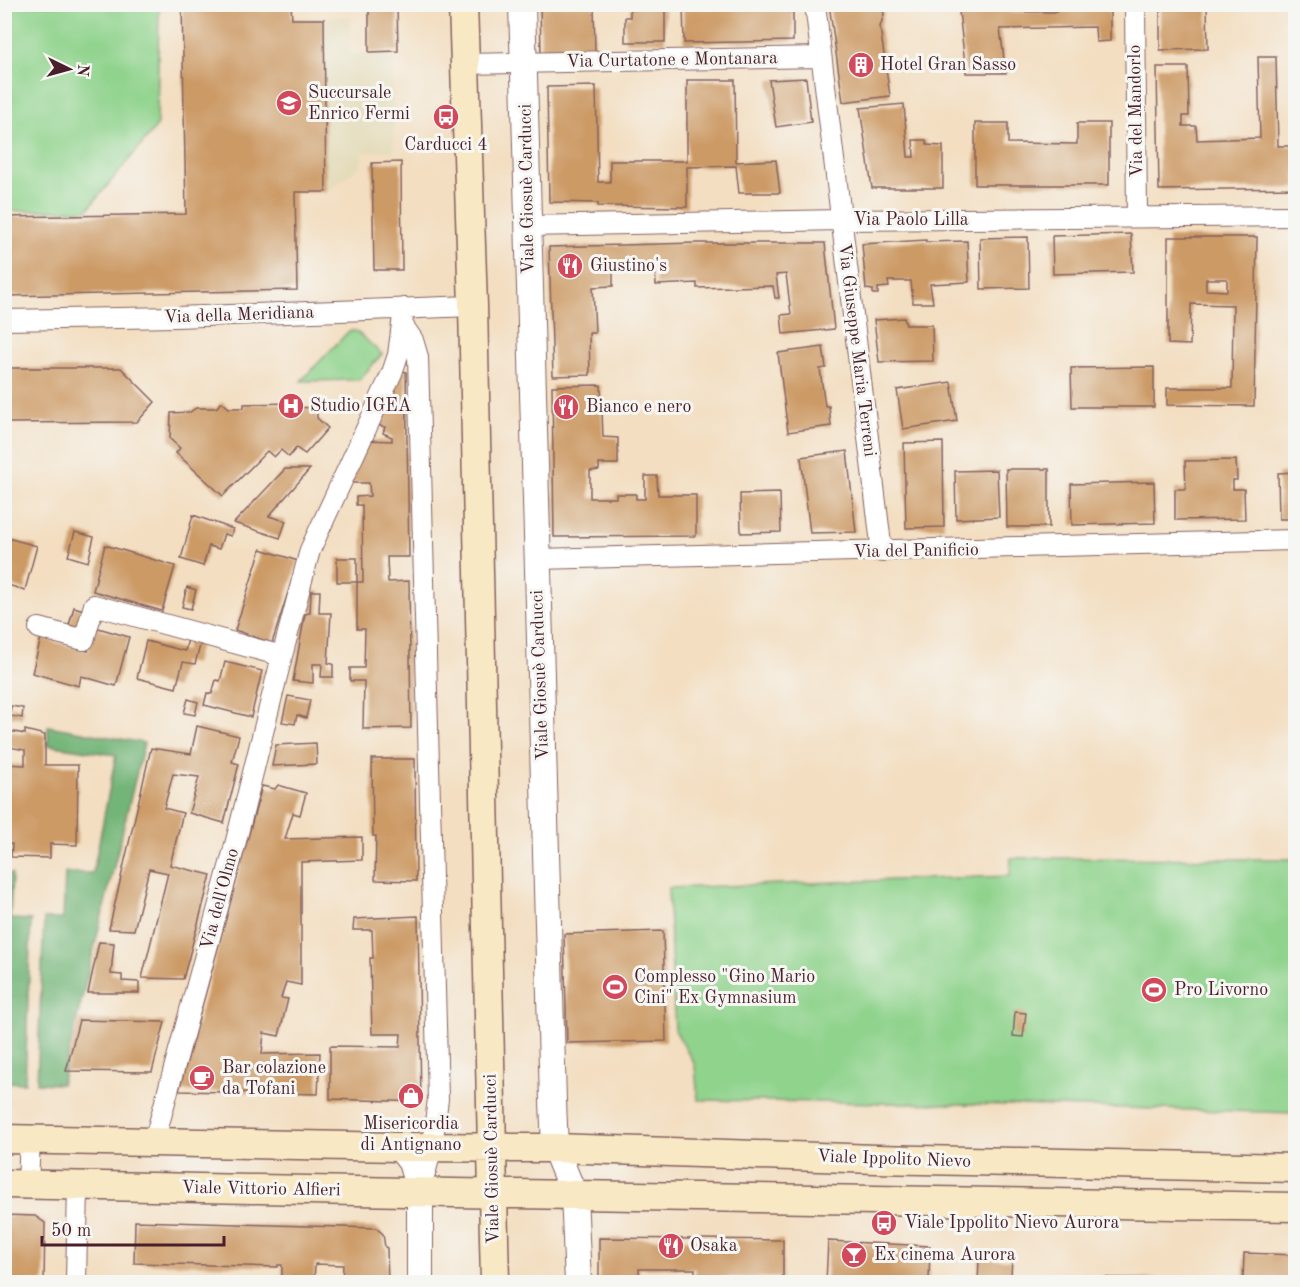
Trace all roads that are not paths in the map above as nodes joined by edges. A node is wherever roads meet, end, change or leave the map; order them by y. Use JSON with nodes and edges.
{"nodes":[{"id":1,"x":463,"y":4,"type":"edge"},
{"id":2,"x":522,"y":4,"type":"edge"},
{"id":3,"x":815,"y":4,"type":"edge"},
{"id":4,"x":1135,"y":4,"type":"edge"},
{"id":5,"x":821,"y":57,"type":"junction"},
{"id":6,"x":524,"y":63,"type":"junction"},
{"id":7,"x":464,"y":64,"type":"junction"},
{"id":8,"x":1296,"y":216,"type":"edge"},
{"id":9,"x":1137,"y":217,"type":"junction"},
{"id":10,"x":840,"y":220,"type":"junction"},
{"id":11,"x":527,"y":226,"type":"junction"},
{"id":12,"x":472,"y":306,"type":"junction"},
{"id":13,"x":403,"y":316,"type":"junction"},
{"id":14,"x":4,"y":320,"type":"edge"},
{"id":15,"x":1296,"y":540,"type":"edge"},
{"id":16,"x":882,"y":552,"type":"junction"},
{"id":17,"x":537,"y":559,"type":"junction"},
{"id":18,"x":39,"y":628,"type":"dead end"},
{"id":19,"x":282,"y":656,"type":"junction"},
{"id":20,"x":17,"y":1139,"type":"edge"},
{"id":21,"x":154,"y":1142,"type":"junction"},
{"id":22,"x":399,"y":1147,"type":"junction"},
{"id":23,"x":432,"y":1147,"type":"junction"},
{"id":24,"x":493,"y":1147,"type":"junction"},
{"id":25,"x":555,"y":1148,"type":"junction"},
{"id":26,"x":1296,"y":1168,"type":"edge"},
{"id":27,"x":16,"y":1184,"type":"edge"},
{"id":28,"x":78,"y":1186,"type":"junction"},
{"id":29,"x":420,"y":1193,"type":"junction"},
{"id":30,"x":493,"y":1194,"type":"junction"},
{"id":31,"x":574,"y":1195,"type":"junction"},
{"id":32,"x":1296,"y":1206,"type":"edge"},
{"id":33,"x":76,"y":1282,"type":"edge"},
{"id":34,"x":420,"y":1282,"type":"edge"},
{"id":35,"x":495,"y":1282,"type":"edge"},
{"id":36,"x":578,"y":1282,"type":"edge"}],
"edges":[{"from":1,"to":7,"type":"main road","name":"Viale Giosuè Carducci"},
{"from":2,"to":6,"type":"street","name":"Viale Giosuè Carducci"},
{"from":3,"to":5,"type":"street","name":"Via Giuseppe Maria Terreni"},
{"from":4,"to":9,"type":"street","name":"Via del Mandorlo"},
{"from":5,"to":6,"type":"street","name":"Via Curtatone e Montanara"},
{"from":5,"to":10,"type":"street","name":"Via Giuseppe Maria Terreni"},
{"from":6,"to":7,"type":"street"},
{"from":6,"to":11,"type":"street","name":"Viale Giosuè Carducci"},
{"from":7,"to":12,"type":"main road","name":"Viale Giosuè Carducci"},
{"from":8,"to":9,"type":"street","name":"Via Paolo Lilla"},
{"from":9,"to":10,"type":"street","name":"Via Paolo Lilla"},
{"from":10,"to":11,"type":"street","name":"Via Paolo Lilla"},
{"from":10,"to":16,"type":"street","name":"Via Giuseppe Maria Terreni"},
{"from":11,"to":17,"type":"street","name":"Viale Giosuè Carducci"},
{"from":12,"to":13,"type":"street","name":"Via della Meridiana"},
{"from":12,"to":24,"type":"main road","name":"Viale Giosuè Carducci"},
{"from":13,"to":14,"type":"street","name":"Via della Meridiana"},
{"from":13,"to":19,"type":"street","name":"Via dell'Olmo"},
{"from":13,"to":23,"type":"street"},
{"from":15,"to":16,"type":"street","name":"Via del Panificio"},
{"from":16,"to":17,"type":"street","name":"Via del Panificio"},
{"from":17,"to":25,"type":"street","name":"Viale Giosuè Carducci"},
{"from":18,"to":19,"type":"street"},
{"from":19,"to":21,"type":"street","name":"Via dell'Olmo"},
{"from":20,"to":21,"type":"main road","name":"Viale Vittorio Alfieri"},
{"from":20,"to":27,"type":"street","name":"Viale Vittorio Alfieri"},
{"from":21,"to":22,"type":"main road","name":"Viale Vittorio Alfieri"},
{"from":22,"to":23,"type":"main road","name":"Viale Vittorio Alfieri"},
{"from":22,"to":29,"type":"street"},
{"from":23,"to":24,"type":"main road","name":"Viale Vittorio Alfieri"},
{"from":23,"to":29,"type":"street"},
{"from":24,"to":25,"type":"main road","name":"Viale Ippolito Nievo"},
{"from":24,"to":30,"type":"main road","name":"Viale Giosuè Carducci"},
{"from":25,"to":26,"type":"main road","name":"Viale Ippolito Nievo"},
{"from":25,"to":31,"type":"street","name":"Viale Giosuè Carducci"},
{"from":27,"to":28,"type":"main road","name":"Viale Vittorio Alfieri"},
{"from":28,"to":29,"type":"main road","name":"Viale Vittorio Alfieri"},
{"from":28,"to":33,"type":"street"},
{"from":29,"to":30,"type":"main road","name":"Viale Vittorio Alfieri"},
{"from":29,"to":34,"type":"street"},
{"from":30,"to":31,"type":"main road"},
{"from":30,"to":35,"type":"main road","name":"Viale Giosuè Carducci"},
{"from":31,"to":32,"type":"main road"},
{"from":31,"to":36,"type":"street","name":"Viale Giosuè Carducci"}]}
